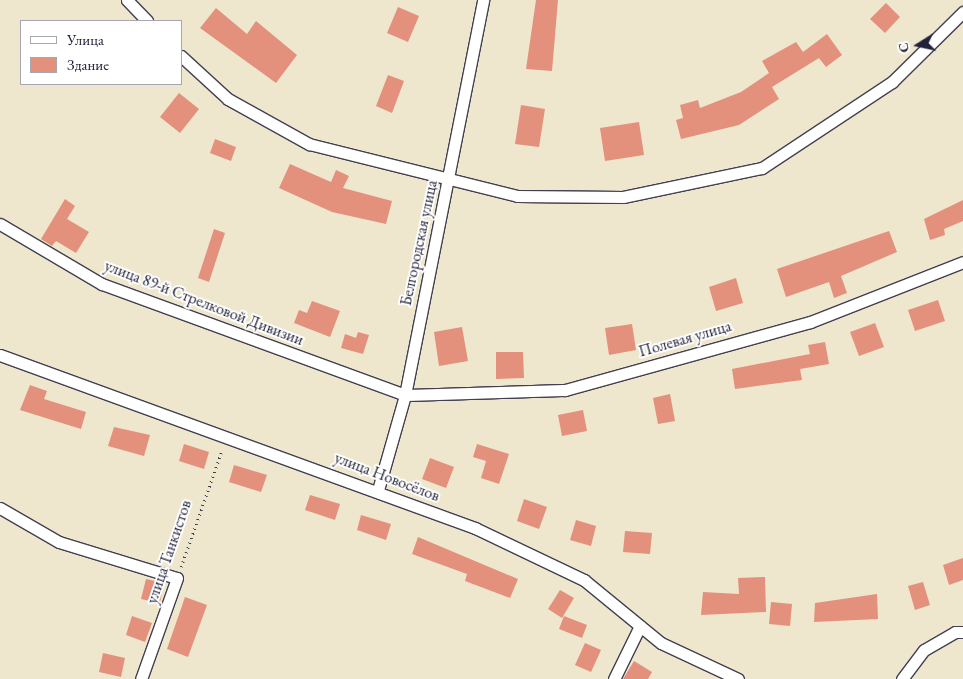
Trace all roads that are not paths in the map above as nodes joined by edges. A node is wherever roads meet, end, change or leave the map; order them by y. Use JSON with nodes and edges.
{"nodes":[{"id":1,"x":127,"y":0,"type":"edge"},
{"id":2,"x":483,"y":0,"type":"edge"},
{"id":3,"x":963,"y":12,"type":"edge"},
{"id":4,"x":146,"y":20,"type":"edge"},
{"id":5,"x":182,"y":57,"type":"edge"},
{"id":6,"x":449,"y":180,"type":"junction"},
{"id":7,"x":0,"y":224,"type":"edge"},
{"id":8,"x":963,"y":262,"type":"edge"},
{"id":9,"x":0,"y":355,"type":"edge"},
{"id":10,"x":405,"y":394,"type":"junction"},
{"id":11,"x":378,"y":490,"type":"junction"},
{"id":12,"x":0,"y":508,"type":"edge"},
{"id":13,"x":640,"y":626,"type":"junction"},
{"id":14,"x":963,"y":632,"type":"edge"},
{"id":15,"x":141,"y":679,"type":"edge"},
{"id":16,"x":614,"y":679,"type":"edge"},
{"id":17,"x":738,"y":679,"type":"edge"},
{"id":18,"x":902,"y":679,"type":"edge"}],
"edges":[{"from":1,"to":4,"type":"street"},
{"from":2,"to":6,"type":"street","name":"Белгородская улица"},
{"from":3,"to":6,"type":"street"},
{"from":5,"to":6,"type":"street"},
{"from":6,"to":10,"type":"street","name":"Белгородская улица"},
{"from":7,"to":10,"type":"street","name":"улица 89-й Стрелковой Дивизии"},
{"from":8,"to":10,"type":"street","name":"Полевая улица"},
{"from":9,"to":11,"type":"street","name":"улица Новосёлов"},
{"from":10,"to":11,"type":"street","name":"Белгородская улица"},
{"from":11,"to":13,"type":"street","name":"улица Новосёлов"},
{"from":12,"to":15,"type":"street","name":"улица Танкистов"},
{"from":13,"to":16,"type":"street"},
{"from":13,"to":17,"type":"street","name":"улица Новосёлов"},
{"from":14,"to":18,"type":"street"}]}
